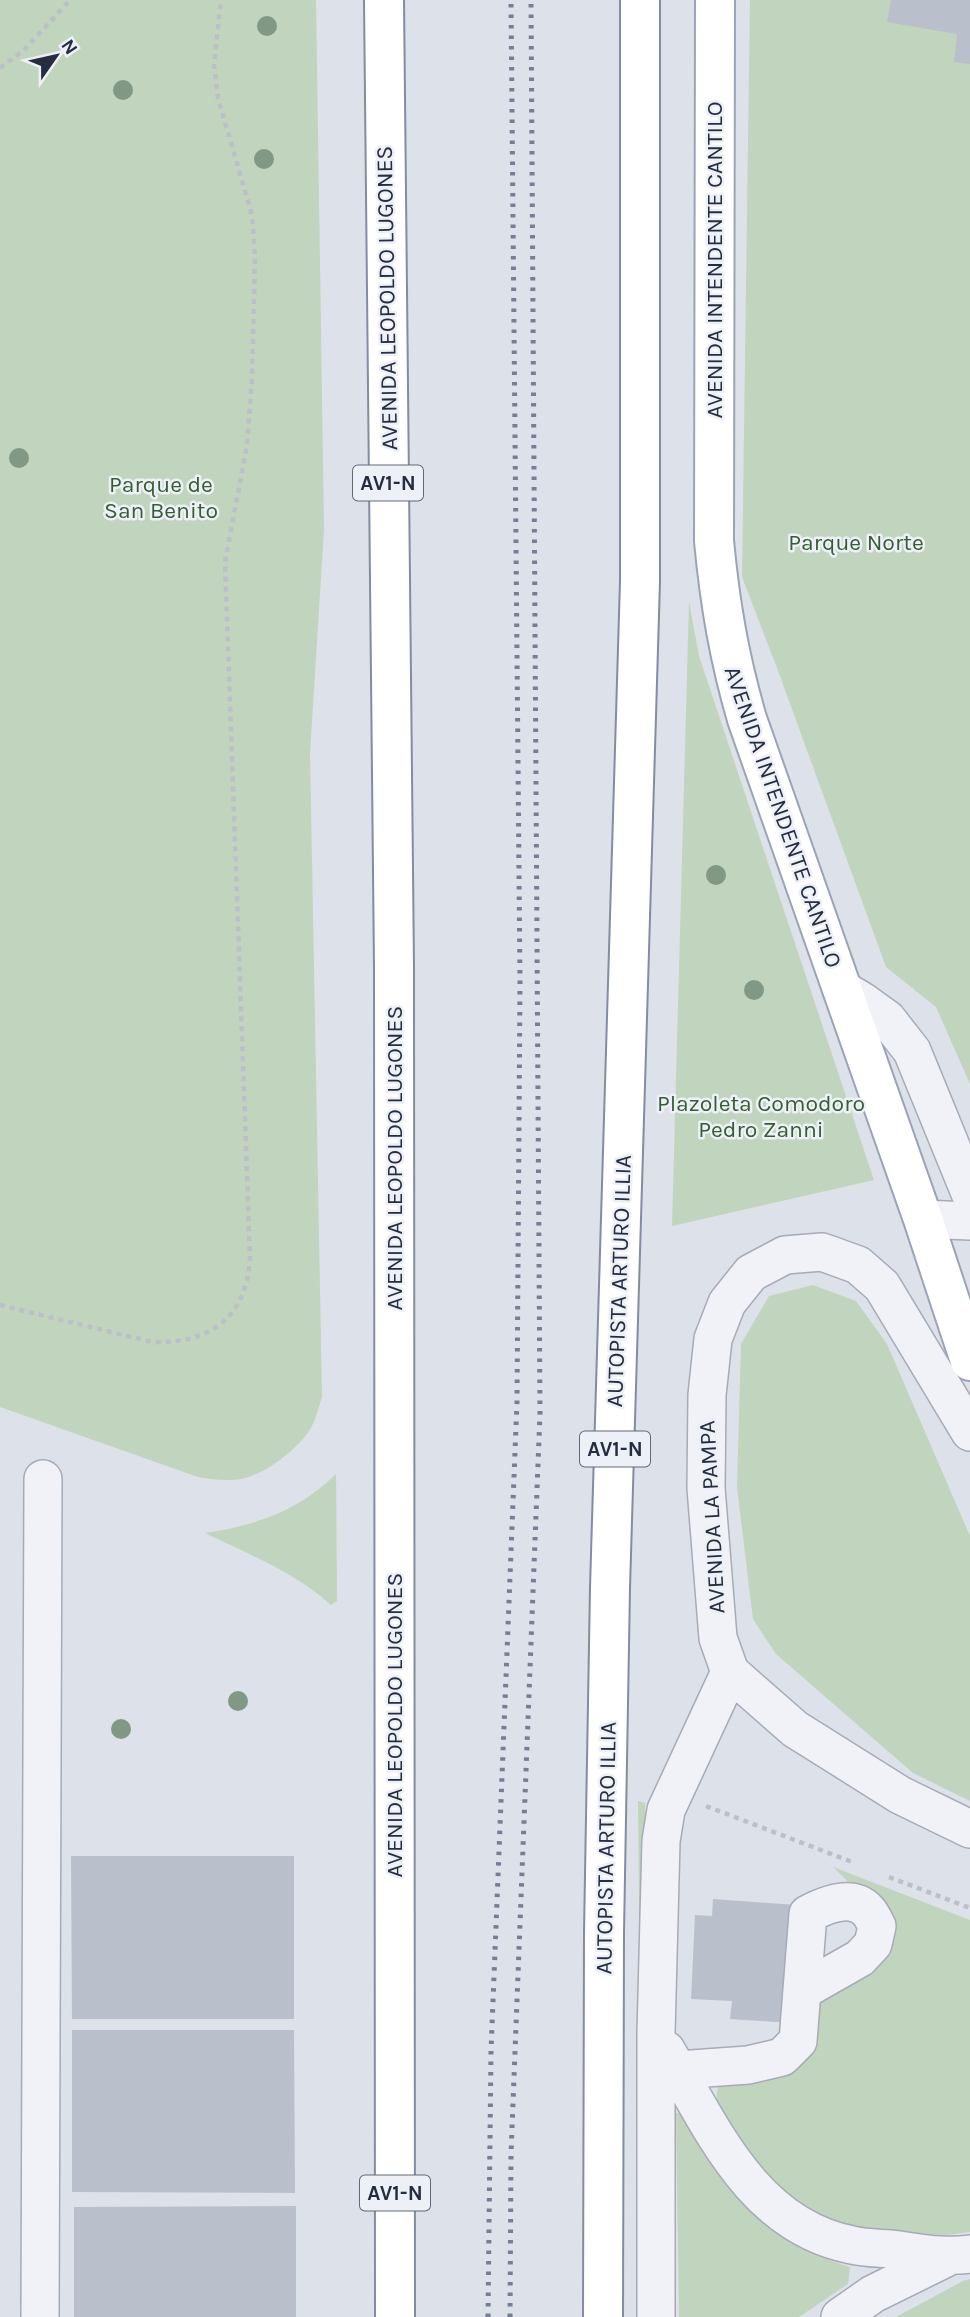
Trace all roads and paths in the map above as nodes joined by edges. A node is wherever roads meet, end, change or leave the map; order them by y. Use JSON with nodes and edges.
{"nodes":[{"id":1,"x":70,"y":0,"type":"edge"},
{"id":2,"x":221,"y":0,"type":"edge"},
{"id":3,"x":384,"y":0,"type":"edge"},
{"id":4,"x":640,"y":0,"type":"edge"},
{"id":5,"x":715,"y":0,"type":"edge"},
{"id":6,"x":0,"y":68,"type":"edge"},
{"id":7,"x":842,"y":989,"type":"junction"},
{"id":8,"x":970,"y":1192,"type":"edge"},
{"id":9,"x":923,"y":1219,"type":"junction"},
{"id":10,"x":970,"y":1222,"type":"edge"},
{"id":11,"x":0,"y":1305,"type":"edge"},
{"id":12,"x":970,"y":1361,"type":"edge"},
{"id":13,"x":970,"y":1432,"type":"edge"},
{"id":14,"x":43,"y":1479,"type":"dead end"},
{"id":15,"x":730,"y":1672,"type":"junction"},
{"id":16,"x":674,"y":1794,"type":"junction"},
{"id":17,"x":970,"y":1829,"type":"edge"},
{"id":18,"x":854,"y":1863,"type":"dead end"},
{"id":19,"x":880,"y":1873,"type":"dead end"},
{"id":20,"x":970,"y":1908,"type":"edge"},
{"id":21,"x":802,"y":1991,"type":"dead end"},
{"id":22,"x":656,"y":2034,"type":"junction"},
{"id":23,"x":678,"y":2070,"type":"junction"},
{"id":24,"x":960,"y":2255,"type":"edge"},
{"id":25,"x":40,"y":2317,"type":"edge"},
{"id":26,"x":395,"y":2317,"type":"edge"},
{"id":27,"x":603,"y":2317,"type":"edge"},
{"id":28,"x":656,"y":2317,"type":"edge"},
{"id":29,"x":840,"y":2317,"type":"edge"}],
"edges":[{"from":1,"to":6,"type":"path"},
{"from":2,"to":11,"type":"path"},
{"from":3,"to":26,"type":"main road","name":"AVENIDA LEOPOLDO LUGONES","number":"AV1-N"},
{"from":4,"to":27,"type":"main road","name":"AUTOPISTA ARTURO ILLIA","number":"AV1-N"},
{"from":5,"to":7,"type":"main road","name":"AVENIDA INTENDENTE CANTILO"},
{"from":7,"to":8,"type":"street"},
{"from":7,"to":9,"type":"main road","name":"AVENIDA INTENDENTE CANTILO"},
{"from":9,"to":10,"type":"street"},
{"from":9,"to":12,"type":"main road","name":"AVENIDA INTENDENTE CANTILO"},
{"from":13,"to":15,"type":"street","name":"AVENIDA LA PAMPA"},
{"from":14,"to":25,"type":"street"},
{"from":15,"to":16,"type":"street"},
{"from":15,"to":17,"type":"street","name":"AVENIDA LA PAMPA"},
{"from":16,"to":18,"type":"path"},
{"from":16,"to":22,"type":"street"},
{"from":19,"to":20,"type":"path"},
{"from":21,"to":23,"type":"street"},
{"from":22,"to":23,"type":"street"},
{"from":22,"to":28,"type":"street"},
{"from":23,"to":24,"type":"street"},
{"from":24,"to":29,"type":"street"}]}
